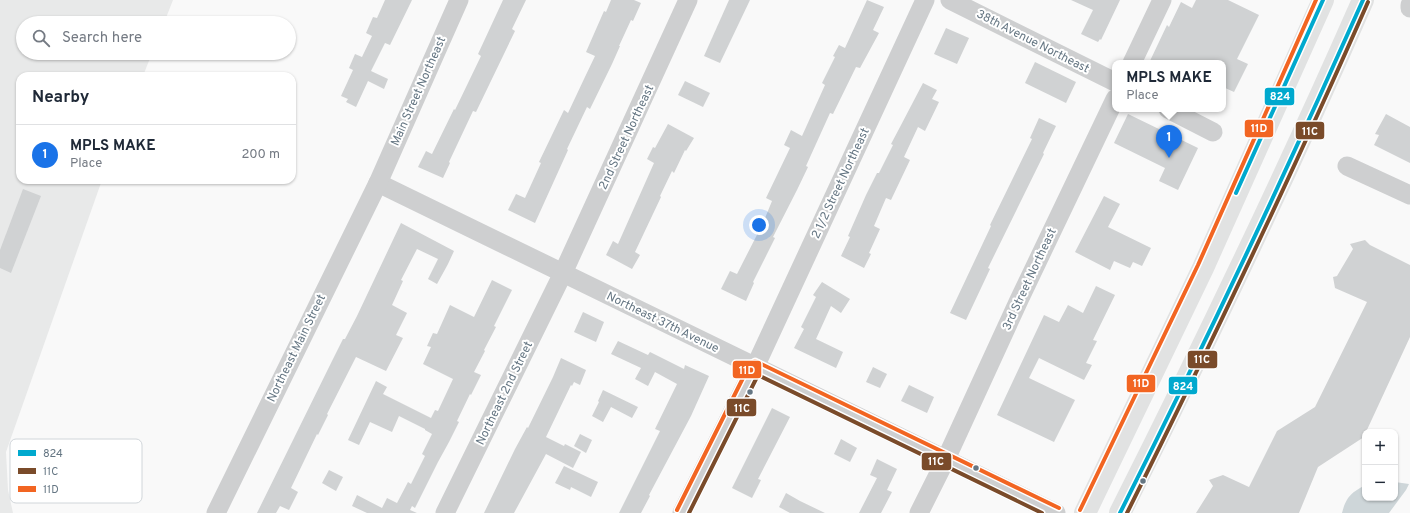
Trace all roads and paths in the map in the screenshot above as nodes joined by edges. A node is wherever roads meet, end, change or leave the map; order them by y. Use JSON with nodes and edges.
{"nodes":[{"id":1,"x":459,"y":0,"type":"edge"},
{"id":2,"x":688,"y":0,"type":"edge"},
{"id":3,"x":926,"y":0,"type":"edge"},
{"id":4,"x":950,"y":0,"type":"edge"},
{"id":5,"x":1162,"y":0,"type":"edge"},
{"id":6,"x":1323,"y":0,"type":"edge"},
{"id":7,"x":1363,"y":0,"type":"edge"},
{"id":8,"x":1133,"y":60,"type":"edge"},
{"id":9,"x":1112,"y":81,"type":"edge"},
{"id":10,"x":1112,"y":105,"type":"edge"},
{"id":11,"x":1174,"y":112,"type":"edge"},
{"id":12,"x":1214,"y":132,"type":"dead end"},
{"id":13,"x":1347,"y":166,"type":"dead end"},
{"id":14,"x":378,"y":183,"type":"junction"},
{"id":15,"x":1410,"y":195,"type":"edge"},
{"id":16,"x":563,"y":273,"type":"junction"},
{"id":17,"x":755,"y":367,"type":"junction"},
{"id":18,"x":946,"y":459,"type":"junction"},
{"id":19,"x":216,"y":513,"type":"edge"},
{"id":20,"x":445,"y":513,"type":"edge"},
{"id":21,"x":682,"y":513,"type":"edge"},
{"id":22,"x":919,"y":513,"type":"edge"},
{"id":23,"x":1056,"y":513,"type":"edge"},
{"id":24,"x":1085,"y":513,"type":"edge"},
{"id":25,"x":1120,"y":513,"type":"edge"}],
"edges":[{"from":1,"to":14,"type":"street","name":"Main Street Northeast"},
{"from":2,"to":16,"type":"street","name":"2nd Street Northeast"},
{"from":3,"to":17,"type":"street","name":"2 1/2 Street Northeast"},
{"from":4,"to":9,"type":"street","name":"38th Avenue Northeast"},
{"from":5,"to":8,"type":"street"},
{"from":6,"to":24,"type":"main road"},
{"from":7,"to":25,"type":"main road"},
{"from":10,"to":18,"type":"street","name":"3rd Street Northeast"},
{"from":11,"to":12,"type":"street"},
{"from":13,"to":15,"type":"street"},
{"from":14,"to":16,"type":"street","name":"Northeast 37th Avenue"},
{"from":14,"to":19,"type":"street","name":"Northeast Main Street"},
{"from":16,"to":17,"type":"street","name":"Northeast 37th Avenue"},
{"from":16,"to":20,"type":"street","name":"Northeast 2nd Street"},
{"from":17,"to":18,"type":"street","name":"Northeast 37th Avenue"},
{"from":17,"to":21,"type":"street","name":"2 1/2 Street Northeast"},
{"from":18,"to":22,"type":"street","name":"3rd Street Northeast"},
{"from":18,"to":23,"type":"street","name":"Northeast 37th Avenue"}]}
